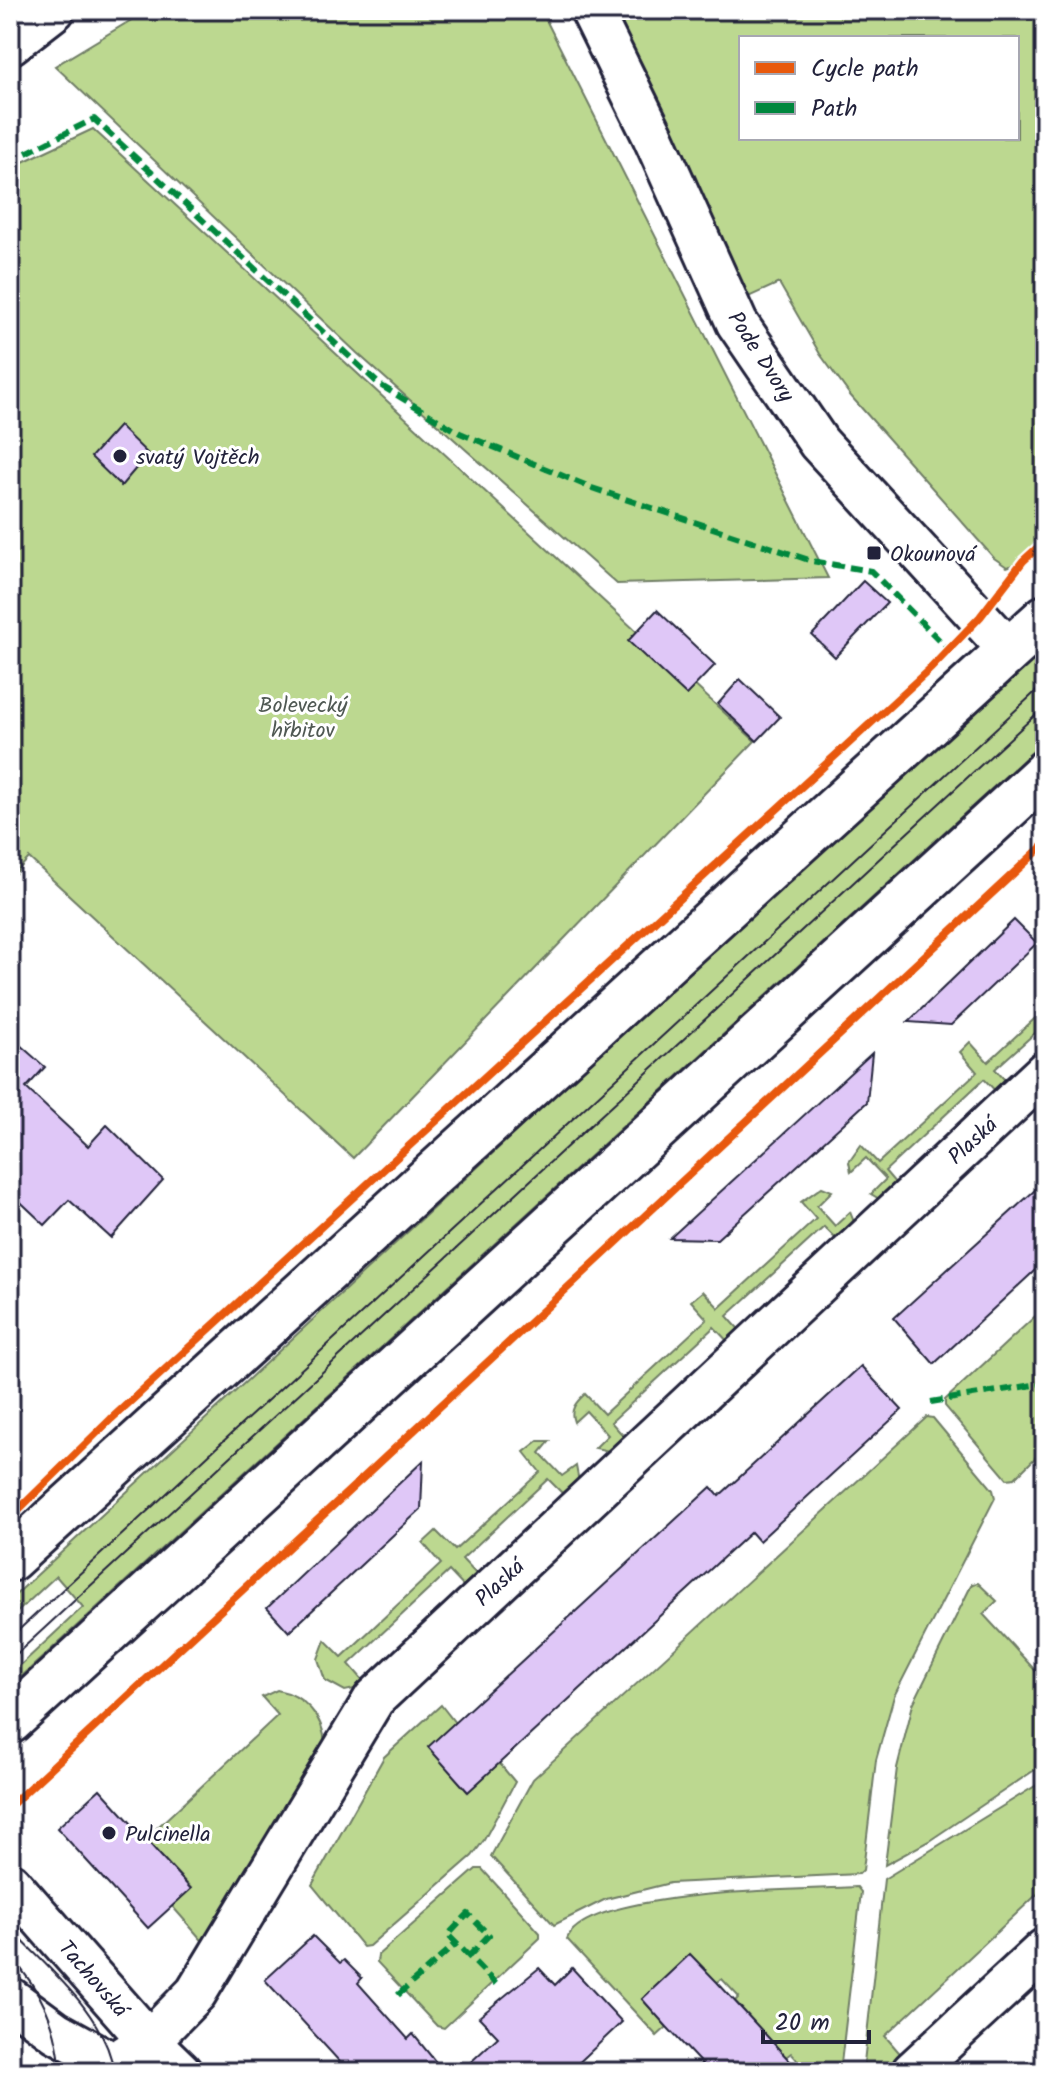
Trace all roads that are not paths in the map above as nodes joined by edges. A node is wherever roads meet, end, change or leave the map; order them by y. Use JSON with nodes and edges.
{"nodes":[{"id":1,"x":54,"y":10,"type":"edge"},
{"id":2,"x":591,"y":10,"type":"edge"},
{"id":3,"x":10,"y":44,"type":"edge"},
{"id":4,"x":1045,"y":618,"type":"edge"},
{"id":5,"x":1010,"y":651,"type":"junction"},
{"id":6,"x":1045,"y":773,"type":"edge"},
{"id":7,"x":1045,"y":1072,"type":"edge"},
{"id":8,"x":10,"y":1559,"type":"edge"},
{"id":9,"x":10,"y":1721,"type":"edge"},
{"id":10,"x":10,"y":1883,"type":"edge"},
{"id":11,"x":1045,"y":1949,"type":"edge"},
{"id":12,"x":10,"y":1998,"type":"edge"},
{"id":13,"x":130,"y":2059,"type":"edge"},
{"id":14,"x":181,"y":2072,"type":"edge"},
{"id":15,"x":912,"y":2072,"type":"edge"}],
"edges":[{"from":1,"to":3,"type":"street"},
{"from":2,"to":5,"type":"street","name":"Pode Dvory"},
{"from":4,"to":5,"type":"main road"},
{"from":5,"to":8,"type":"main road"},
{"from":6,"to":9,"type":"main road"},
{"from":7,"to":13,"type":"street","name":"Plaská"},
{"from":10,"to":13,"type":"street","name":"Tachovská"},
{"from":11,"to":15,"type":"street"},
{"from":12,"to":13,"type":"street"},
{"from":13,"to":14,"type":"street","name":"Tachovská"}]}
